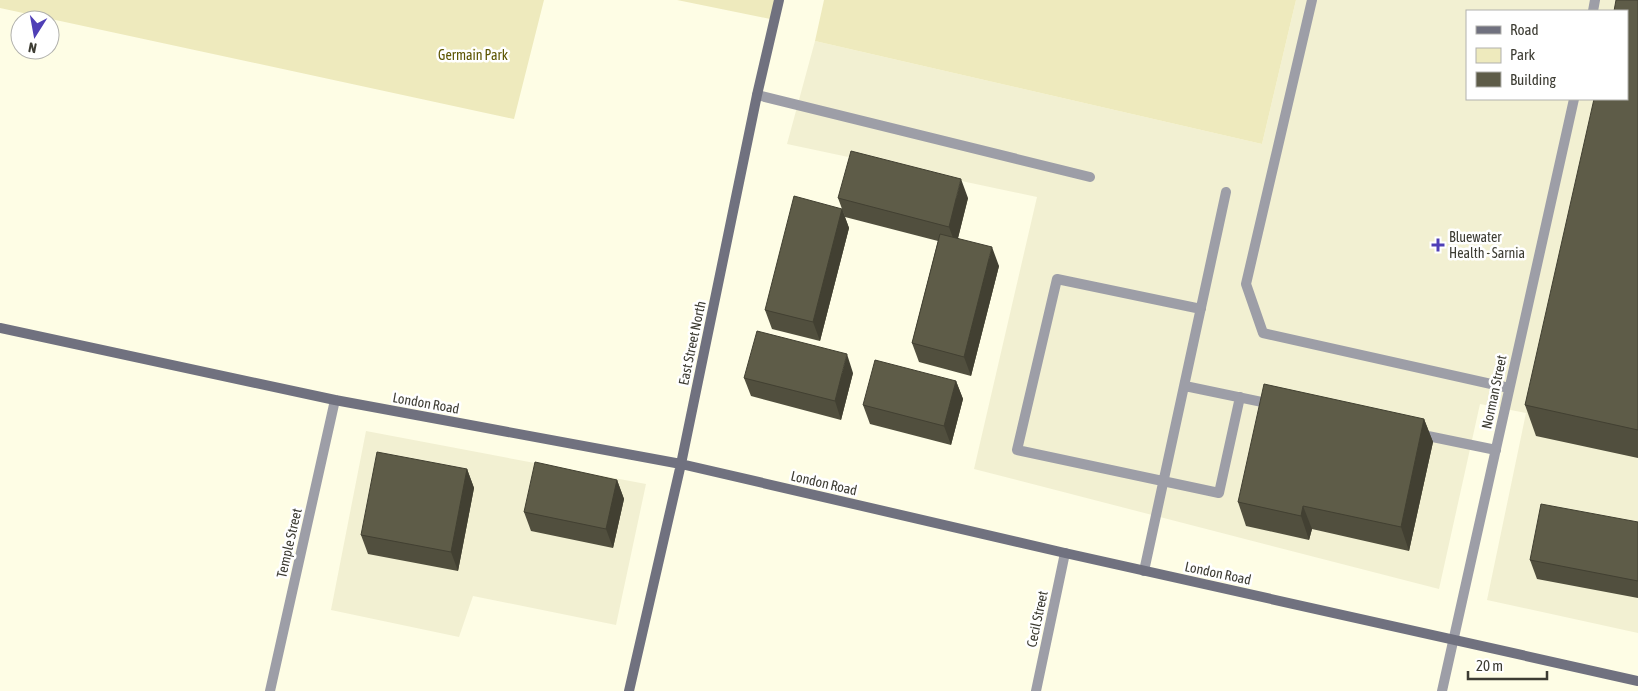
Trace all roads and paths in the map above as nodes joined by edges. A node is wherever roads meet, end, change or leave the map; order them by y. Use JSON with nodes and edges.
{"nodes":[{"id":1,"x":779,"y":0,"type":"edge"},
{"id":2,"x":1312,"y":0,"type":"edge"},
{"id":3,"x":757,"y":95,"type":"junction"},
{"id":4,"x":1574,"y":100,"type":"edge"},
{"id":5,"x":1090,"y":177,"type":"dead end"},
{"id":6,"x":1226,"y":192,"type":"dead end"},
{"id":7,"x":1201,"y":309,"type":"junction"},
{"id":8,"x":0,"y":328,"type":"edge"},
{"id":9,"x":1185,"y":386,"type":"junction"},
{"id":10,"x":1509,"y":388,"type":"junction"},
{"id":11,"x":1240,"y":397,"type":"junction"},
{"id":12,"x":335,"y":400,"type":"junction"},
{"id":13,"x":1278,"y":405,"type":"edge"},
{"id":14,"x":1410,"y":432,"type":"edge"},
{"id":15,"x":1496,"y":450,"type":"junction"},
{"id":16,"x":681,"y":464,"type":"junction"},
{"id":17,"x":1164,"y":482,"type":"junction"},
{"id":18,"x":1065,"y":553,"type":"junction"},
{"id":19,"x":1144,"y":571,"type":"junction"},
{"id":20,"x":1454,"y":639,"type":"junction"},
{"id":21,"x":1638,"y":681,"type":"edge"},
{"id":22,"x":270,"y":691,"type":"edge"},
{"id":23,"x":630,"y":691,"type":"edge"},
{"id":24,"x":1036,"y":691,"type":"edge"},
{"id":25,"x":1442,"y":691,"type":"edge"}],
"edges":[{"from":1,"to":3,"type":"main road","name":"East Street North"},
{"from":2,"to":10,"type":"street"},
{"from":3,"to":5,"type":"street"},
{"from":3,"to":16,"type":"main road","name":"East Street North"},
{"from":4,"to":10,"type":"street","name":"Norman Street"},
{"from":6,"to":7,"type":"street"},
{"from":7,"to":9,"type":"street"},
{"from":7,"to":17,"type":"street"},
{"from":8,"to":12,"type":"main road","name":"London Road"},
{"from":9,"to":11,"type":"street"},
{"from":9,"to":17,"type":"street"},
{"from":10,"to":15,"type":"street","name":"Norman Street"},
{"from":11,"to":13,"type":"street"},
{"from":11,"to":17,"type":"street"},
{"from":12,"to":16,"type":"main road","name":"London Road"},
{"from":12,"to":22,"type":"street","name":"Temple Street"},
{"from":14,"to":15,"type":"street"},
{"from":15,"to":20,"type":"street","name":"Norman Street"},
{"from":16,"to":18,"type":"main road","name":"London Road"},
{"from":16,"to":23,"type":"main road","name":"East Street North"},
{"from":17,"to":19,"type":"street"},
{"from":18,"to":19,"type":"main road","name":"London Road"},
{"from":18,"to":24,"type":"street","name":"Cecil Street"},
{"from":19,"to":20,"type":"main road","name":"London Road"},
{"from":20,"to":21,"type":"main road","name":"London Road"},
{"from":20,"to":25,"type":"street","name":"Norman Street"}]}
